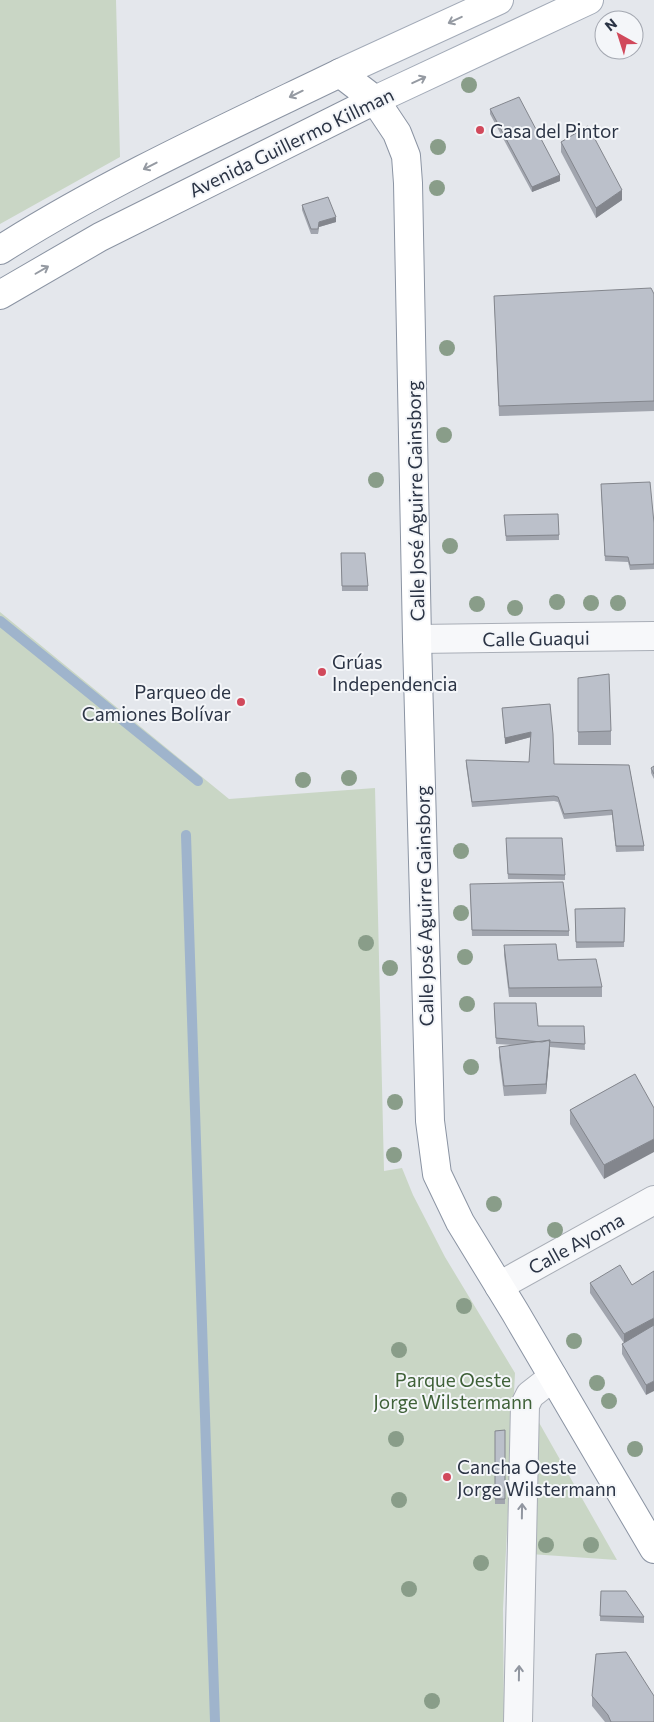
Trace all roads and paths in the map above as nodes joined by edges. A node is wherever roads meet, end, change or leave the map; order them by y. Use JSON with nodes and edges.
{"nodes":[{"id":1,"x":499,"y":0,"type":"edge"},
{"id":2,"x":589,"y":0,"type":"edge"},
{"id":3,"x":340,"y":73,"type":"junction"},
{"id":4,"x":375,"y":100,"type":"junction"},
{"id":5,"x":0,"y":250,"type":"edge"},
{"id":6,"x":0,"y":295,"type":"edge"},
{"id":7,"x":654,"y":636,"type":"edge"},
{"id":8,"x":417,"y":639,"type":"junction"},
{"id":9,"x":654,"y":1200,"type":"edge"},
{"id":10,"x":499,"y":1286,"type":"junction"},
{"id":11,"x":552,"y":1377,"type":"junction"},
{"id":12,"x":654,"y":1549,"type":"edge"},
{"id":13,"x":518,"y":1722,"type":"edge"}],
"edges":[{"from":1,"to":3,"type":"main road","one_way":true},
{"from":4,"to":2,"type":"main road","name":"Avenida Guillermo Killman","one_way":true},
{"from":3,"to":4,"type":"main road","name":"Calle José Aguirre Gainsborg"},
{"from":3,"to":5,"type":"main road","one_way":true},
{"from":6,"to":4,"type":"main road","name":"Avenida Guillermo Killman","one_way":true},
{"from":4,"to":8,"type":"main road","name":"Calle José Aguirre Gainsborg"},
{"from":7,"to":8,"type":"street","name":"Calle Guaqui"},
{"from":8,"to":10,"type":"main road","name":"Calle José Aguirre Gainsborg"},
{"from":9,"to":10,"type":"street","name":"Calle Ayoma"},
{"from":10,"to":11,"type":"main road","name":"Calle José Aguirre Gainsborg"},
{"from":11,"to":12,"type":"main road","name":"Calle José Aguirre Gainsborg"},
{"from":13,"to":11,"type":"street","one_way":true}]}
